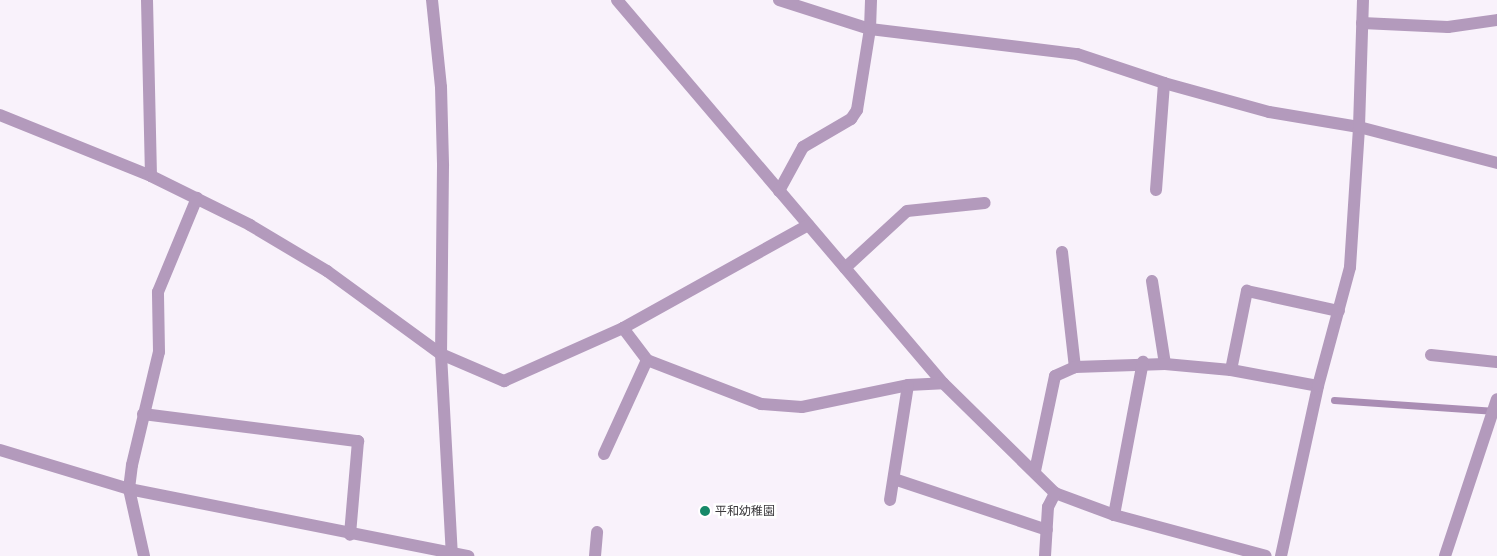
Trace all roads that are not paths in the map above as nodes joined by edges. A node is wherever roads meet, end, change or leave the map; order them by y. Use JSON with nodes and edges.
{"nodes":[{"id":1,"x":147,"y":0,"type":"edge"},
{"id":2,"x":432,"y":0,"type":"edge"},
{"id":3,"x":617,"y":0,"type":"edge"},
{"id":4,"x":779,"y":0,"type":"edge"},
{"id":5,"x":870,"y":0,"type":"edge"},
{"id":6,"x":1363,"y":0,"type":"edge"},
{"id":7,"x":1497,"y":20,"type":"edge"},
{"id":8,"x":1362,"y":23,"type":"junction"},
{"id":9,"x":870,"y":29,"type":"junction"},
{"id":10,"x":1164,"y":83,"type":"junction"},
{"id":11,"x":0,"y":115,"type":"edge"},
{"id":12,"x":1359,"y":127,"type":"junction"},
{"id":13,"x":1497,"y":163,"type":"edge"},
{"id":14,"x":151,"y":176,"type":"junction"},
{"id":15,"x":1156,"y":190,"type":"dead end"},
{"id":16,"x":779,"y":191,"type":"junction"},
{"id":17,"x":196,"y":198,"type":"junction"},
{"id":18,"x":985,"y":203,"type":"dead end"},
{"id":19,"x":808,"y":225,"type":"junction"},
{"id":20,"x":1062,"y":252,"type":"dead end"},
{"id":21,"x":845,"y":268,"type":"junction"},
{"id":22,"x":1152,"y":280,"type":"dead end"},
{"id":23,"x":1338,"y":311,"type":"junction"},
{"id":24,"x":623,"y":328,"type":"junction"},
{"id":25,"x":440,"y":354,"type":"junction"},
{"id":26,"x":1431,"y":355,"type":"dead end"},
{"id":27,"x":647,"y":360,"type":"junction"},
{"id":28,"x":1143,"y":362,"type":"junction"},
{"id":29,"x":1497,"y":362,"type":"edge"},
{"id":30,"x":1166,"y":364,"type":"junction"},
{"id":31,"x":1075,"y":367,"type":"junction"},
{"id":32,"x":1231,"y":370,"type":"junction"},
{"id":33,"x":943,"y":383,"type":"junction"},
{"id":34,"x":908,"y":385,"type":"junction"},
{"id":35,"x":1318,"y":386,"type":"junction"},
{"id":36,"x":1497,"y":399,"type":"edge"},
{"id":37,"x":142,"y":414,"type":"junction"},
{"id":38,"x":0,"y":450,"type":"edge"},
{"id":39,"x":604,"y":454,"type":"dead end"},
{"id":40,"x":1035,"y":471,"type":"junction"},
{"id":41,"x":894,"y":479,"type":"junction"},
{"id":42,"x":130,"y":489,"type":"junction"},
{"id":43,"x":1055,"y":493,"type":"junction"},
{"id":44,"x":890,"y":500,"type":"dead end"},
{"id":45,"x":1114,"y":515,"type":"junction"},
{"id":46,"x":1047,"y":530,"type":"junction"},
{"id":47,"x":597,"y":532,"type":"dead end"},
{"id":48,"x":350,"y":535,"type":"junction"},
{"id":49,"x":452,"y":554,"type":"edge"},
{"id":50,"x":1253,"y":554,"type":"edge"},
{"id":51,"x":144,"y":556,"type":"edge"},
{"id":52,"x":468,"y":556,"type":"edge"},
{"id":53,"x":595,"y":556,"type":"edge"},
{"id":54,"x":1045,"y":556,"type":"edge"},
{"id":55,"x":1266,"y":556,"type":"edge"},
{"id":56,"x":1281,"y":556,"type":"edge"},
{"id":57,"x":1445,"y":556,"type":"edge"}],
"edges":[{"from":1,"to":14,"type":"street"},
{"from":2,"to":25,"type":"street"},
{"from":3,"to":16,"type":"street"},
{"from":4,"to":9,"type":"street"},
{"from":5,"to":9,"type":"street"},
{"from":6,"to":8,"type":"street"},
{"from":7,"to":8,"type":"street"},
{"from":8,"to":12,"type":"street"},
{"from":9,"to":10,"type":"street"},
{"from":9,"to":16,"type":"street"},
{"from":10,"to":12,"type":"street"},
{"from":10,"to":15,"type":"street"},
{"from":11,"to":14,"type":"street"},
{"from":12,"to":13,"type":"street"},
{"from":12,"to":23,"type":"street"},
{"from":14,"to":17,"type":"street"},
{"from":16,"to":19,"type":"street"},
{"from":17,"to":25,"type":"street"},
{"from":17,"to":37,"type":"street"},
{"from":18,"to":21,"type":"street"},
{"from":19,"to":21,"type":"street"},
{"from":19,"to":24,"type":"street"},
{"from":20,"to":31,"type":"street"},
{"from":21,"to":33,"type":"street"},
{"from":22,"to":30,"type":"street"},
{"from":23,"to":32,"type":"street"},
{"from":23,"to":35,"type":"street"},
{"from":24,"to":25,"type":"street"},
{"from":24,"to":27,"type":"street"},
{"from":25,"to":49,"type":"street"},
{"from":26,"to":29,"type":"street"},
{"from":27,"to":34,"type":"street"},
{"from":27,"to":39,"type":"street"},
{"from":28,"to":30,"type":"street"},
{"from":28,"to":31,"type":"street"},
{"from":28,"to":45,"type":"street"},
{"from":30,"to":32,"type":"street"},
{"from":31,"to":40,"type":"street"},
{"from":32,"to":35,"type":"street"},
{"from":33,"to":34,"type":"street"},
{"from":33,"to":40,"type":"street"},
{"from":34,"to":41,"type":"street"},
{"from":35,"to":56,"type":"street"},
{"from":36,"to":57,"type":"street"},
{"from":37,"to":42,"type":"street"},
{"from":37,"to":48,"type":"street"},
{"from":38,"to":42,"type":"street"},
{"from":40,"to":43,"type":"street"},
{"from":41,"to":44,"type":"street"},
{"from":41,"to":46,"type":"street"},
{"from":42,"to":48,"type":"street"},
{"from":42,"to":51,"type":"street"},
{"from":43,"to":45,"type":"street"},
{"from":43,"to":46,"type":"street"},
{"from":45,"to":50,"type":"street"},
{"from":46,"to":54,"type":"street"},
{"from":47,"to":53,"type":"street"},
{"from":48,"to":49,"type":"street"},
{"from":49,"to":52,"type":"street"},
{"from":50,"to":55,"type":"street"}]}
